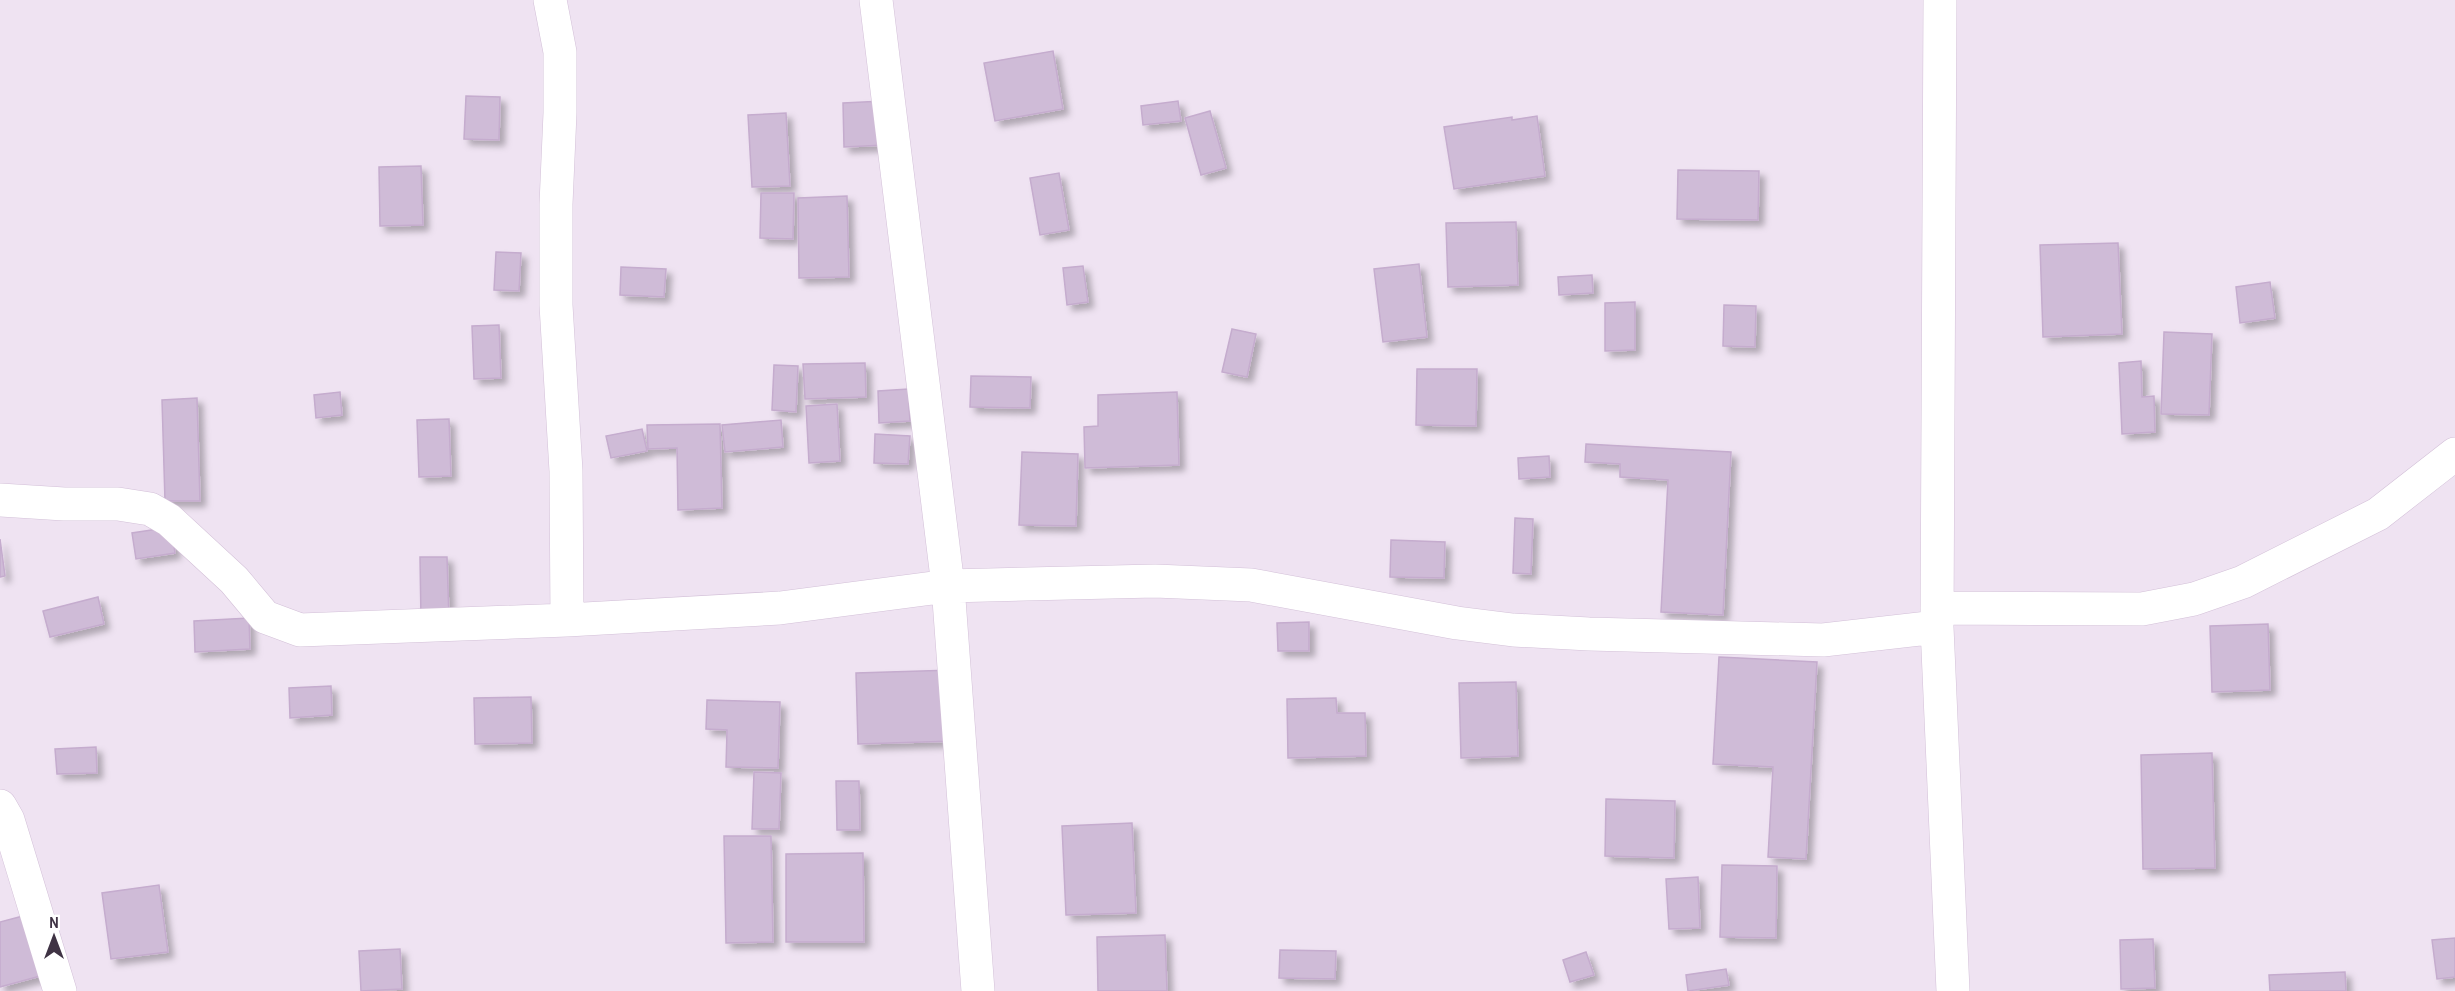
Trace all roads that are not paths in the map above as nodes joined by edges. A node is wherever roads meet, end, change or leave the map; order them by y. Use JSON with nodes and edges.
{"nodes":[{"id":1,"x":550,"y":0,"type":"edge"},
{"id":2,"x":876,"y":0,"type":"edge"},
{"id":3,"x":1940,"y":0,"type":"edge"},
{"id":4,"x":2455,"y":454,"type":"edge"},
{"id":5,"x":0,"y":500,"type":"edge"},
{"id":6,"x":948,"y":586,"type":"junction"},
{"id":7,"x":1937,"y":617,"type":"junction"},
{"id":8,"x":567,"y":620,"type":"junction"},
{"id":9,"x":0,"y":806,"type":"edge"},
{"id":10,"x":60,"y":991,"type":"edge"},
{"id":11,"x":978,"y":991,"type":"edge"},
{"id":12,"x":1953,"y":991,"type":"edge"}],
"edges":[{"from":1,"to":8,"type":"street"},
{"from":2,"to":6,"type":"street"},
{"from":3,"to":7,"type":"street"},
{"from":4,"to":7,"type":"street"},
{"from":5,"to":8,"type":"street"},
{"from":6,"to":7,"type":"street"},
{"from":6,"to":8,"type":"street"},
{"from":6,"to":11,"type":"street"},
{"from":7,"to":12,"type":"street"},
{"from":9,"to":10,"type":"street"}]}
